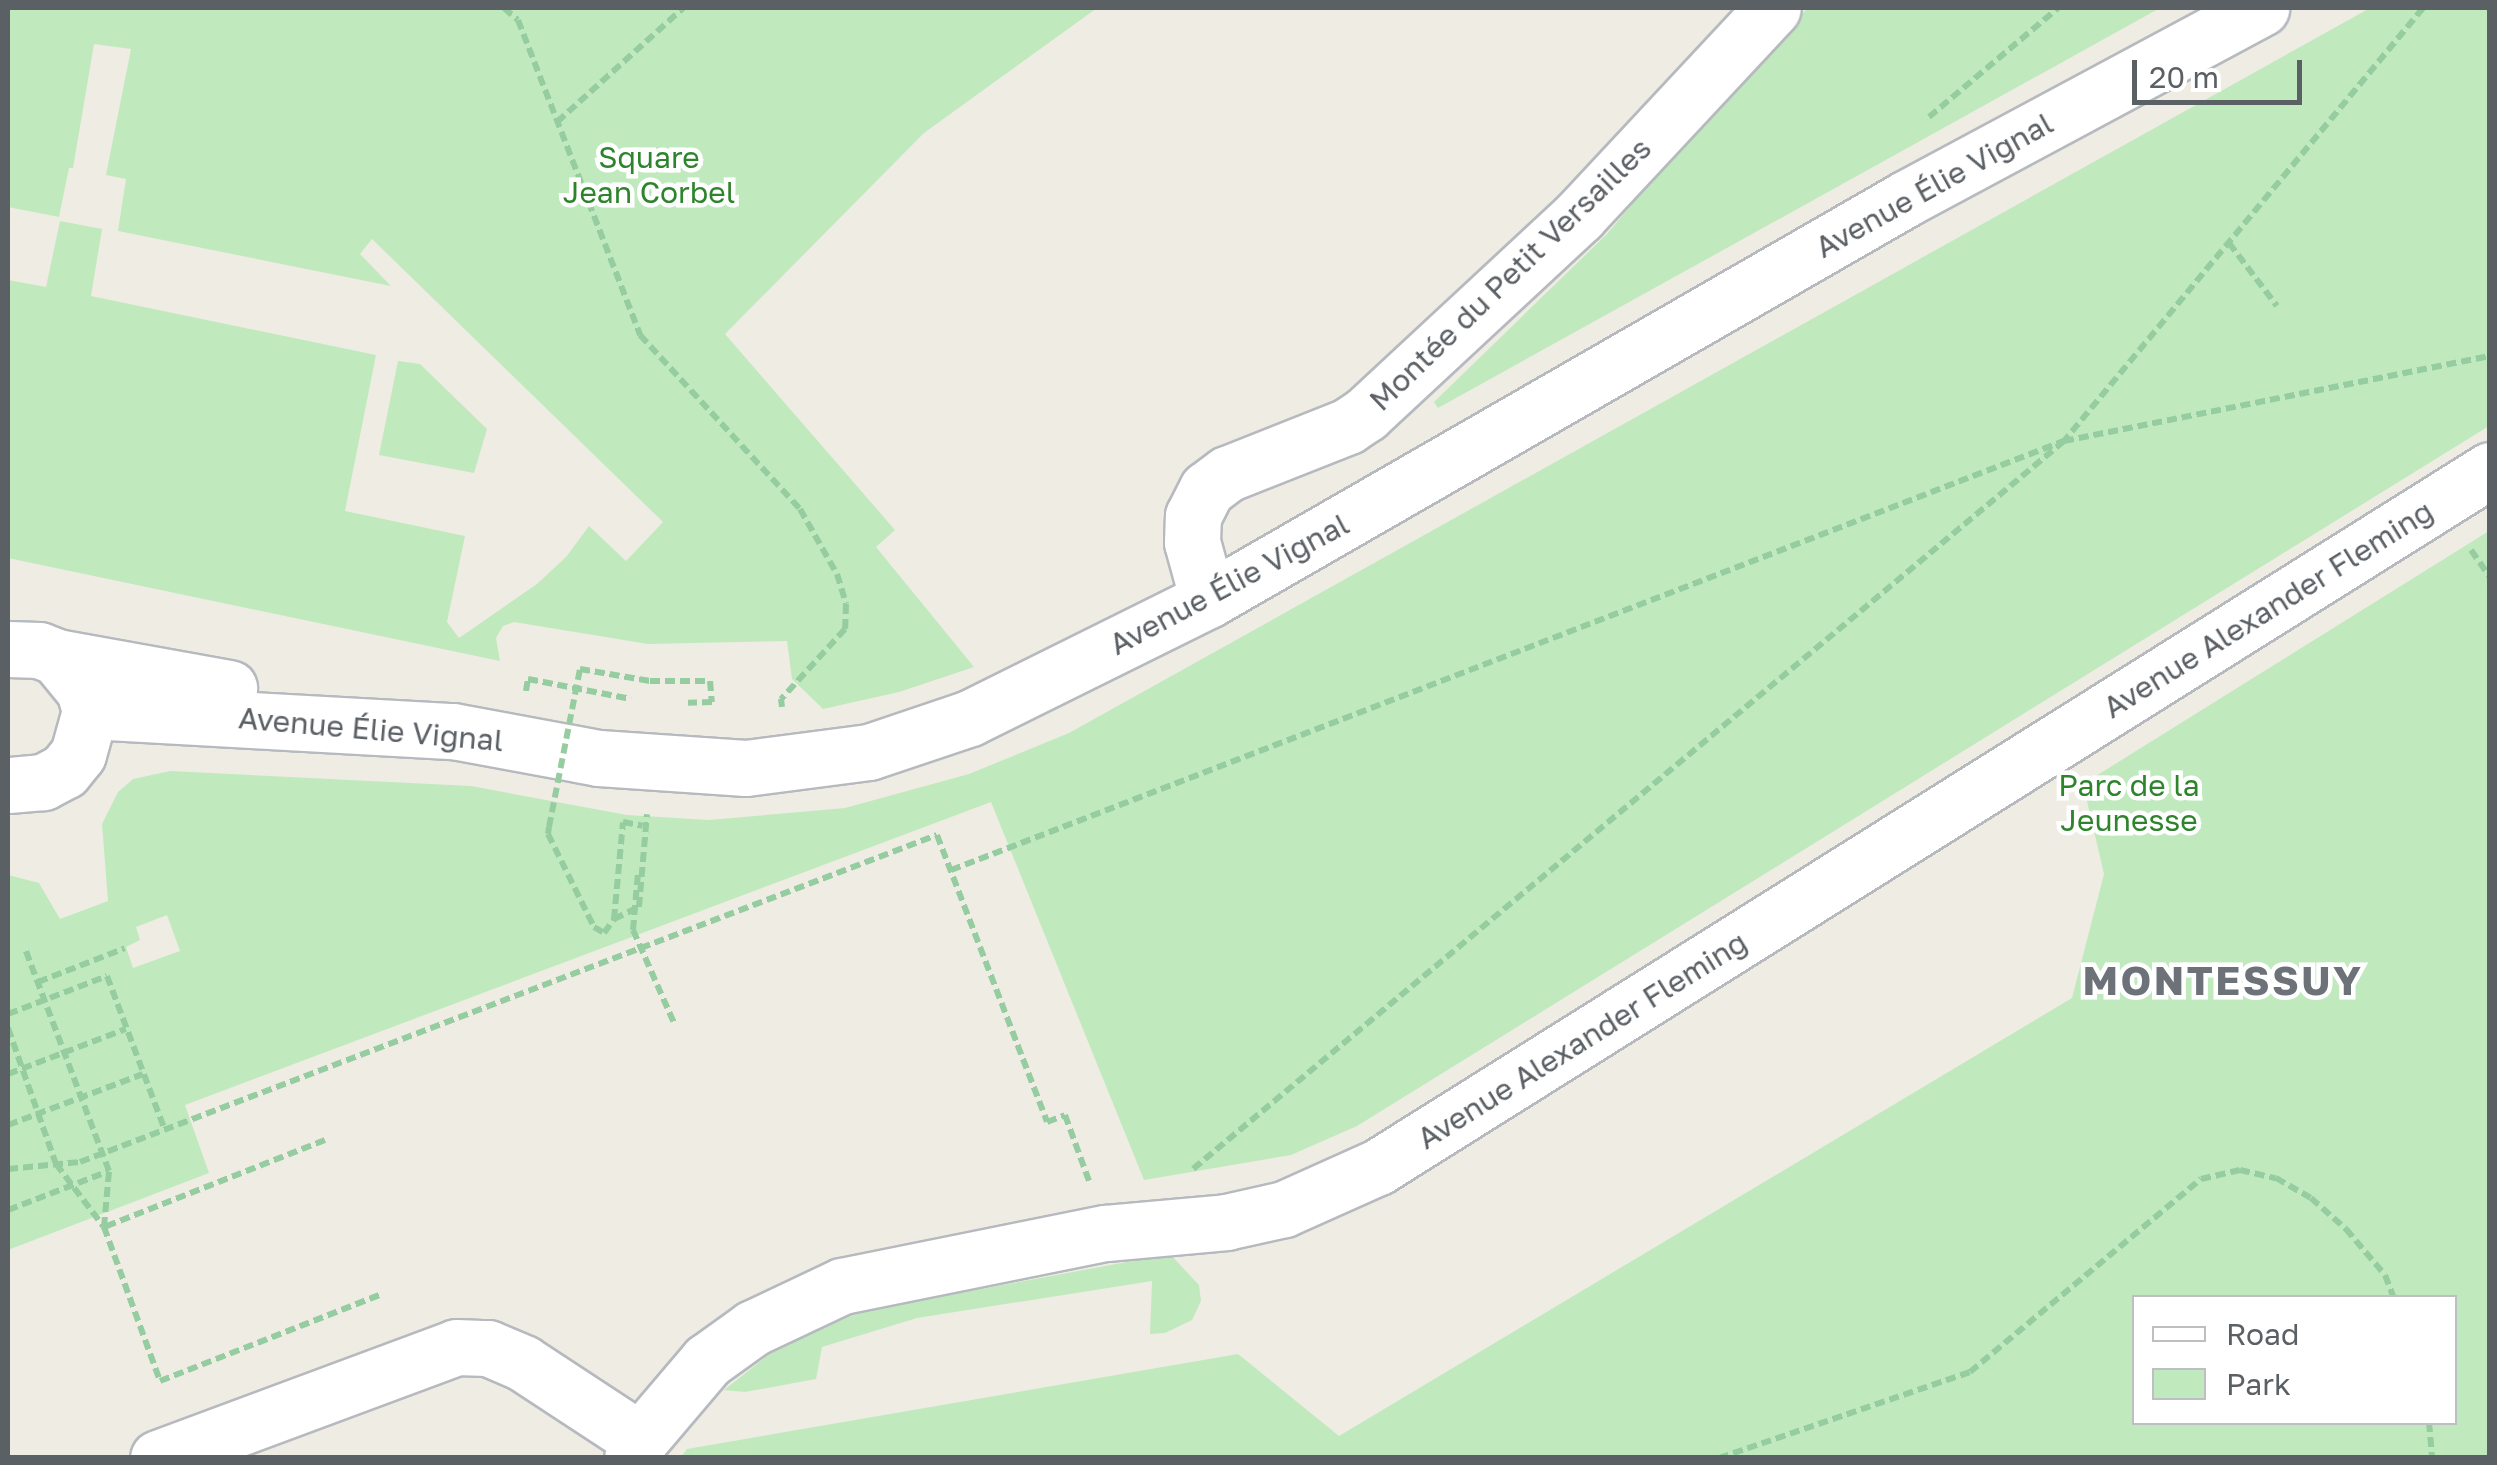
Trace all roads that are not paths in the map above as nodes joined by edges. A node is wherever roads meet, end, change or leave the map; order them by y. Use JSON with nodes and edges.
{"nodes":[{"id":1,"x":1772,"y":8,"type":"edge"},
{"id":2,"x":2261,"y":8,"type":"edge"},
{"id":3,"x":2490,"y":470,"type":"edge"},
{"id":4,"x":1208,"y":600,"type":"junction"},
{"id":5,"x":32,"y":653,"type":"edge"},
{"id":6,"x":90,"y":711,"type":"junction"},
{"id":7,"x":453,"y":731,"type":"junction"},
{"id":8,"x":8,"y":785,"type":"edge"},
{"id":9,"x":636,"y":1449,"type":"edge"},
{"id":10,"x":158,"y":1458,"type":"edge"}],
"edges":[{"from":1,"to":4,"type":"street","name":"Montée du Petit Versailles"},
{"from":2,"to":4,"type":"street","name":"Avenue Élie Vignal"},
{"from":3,"to":9,"type":"street","name":"Avenue Alexander Fleming"},
{"from":4,"to":7,"type":"street","name":"Avenue Élie Vignal"},
{"from":5,"to":6,"type":"street"},
{"from":5,"to":7,"type":"street"},
{"from":6,"to":7,"type":"street","name":"Avenue Élie Vignal"},
{"from":6,"to":8,"type":"street"},
{"from":9,"to":10,"type":"street"}]}
